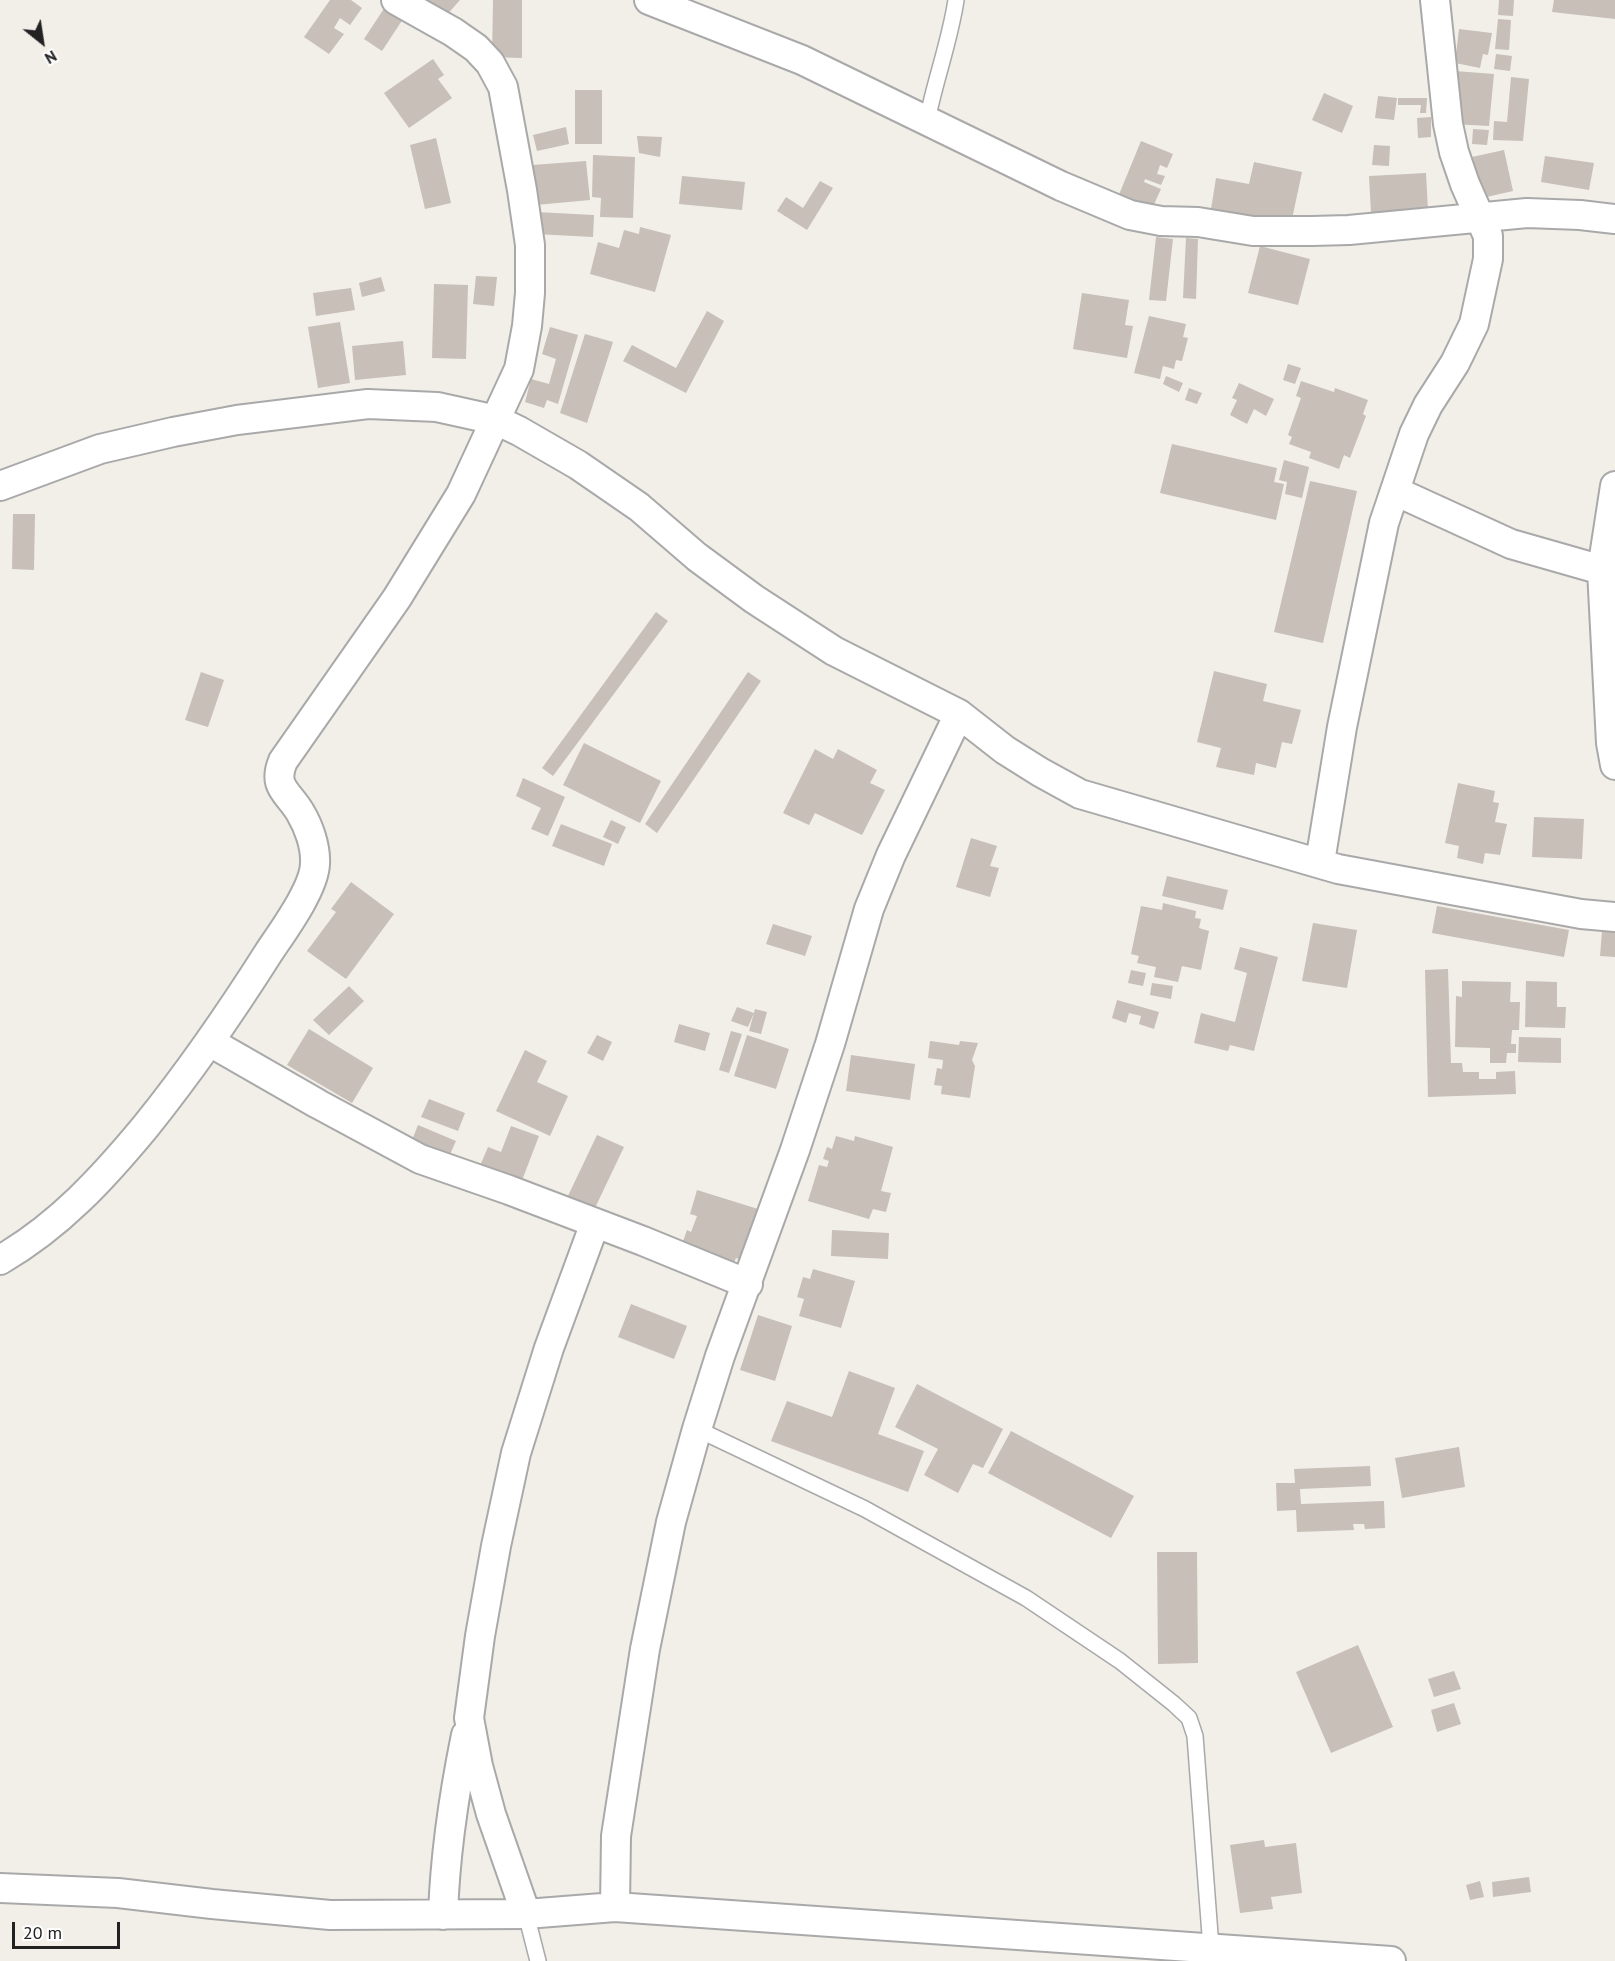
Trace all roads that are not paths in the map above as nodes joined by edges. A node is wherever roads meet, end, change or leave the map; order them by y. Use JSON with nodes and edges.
{"nodes":[{"id":1,"x":396,"y":0,"type":"edge"},
{"id":2,"x":649,"y":0,"type":"edge"},
{"id":3,"x":956,"y":0,"type":"edge"},
{"id":4,"x":1435,"y":0,"type":"edge"},
{"id":5,"x":927,"y":121,"type":"junction"},
{"id":6,"x":1481,"y":218,"type":"junction"},
{"id":7,"x":1615,"y":219,"type":"edge"},
{"id":8,"x":496,"y":420,"type":"junction"},
{"id":9,"x":0,"y":486,"type":"edge"},
{"id":10,"x":1615,"y":486,"type":"edge"},
{"id":11,"x":1395,"y":491,"type":"junction"},
{"id":12,"x":1602,"y":570,"type":"junction"},
{"id":13,"x":959,"y":714,"type":"junction"},
{"id":14,"x":1615,"y":765,"type":"edge"},
{"id":15,"x":1320,"y":862,"type":"junction"},
{"id":16,"x":1615,"y":917,"type":"edge"},
{"id":17,"x":210,"y":1042,"type":"junction"},
{"id":18,"x":595,"y":1222,"type":"junction"},
{"id":19,"x":0,"y":1260,"type":"edge"},
{"id":20,"x":748,"y":1284,"type":"junction"},
{"id":21,"x":698,"y":1429,"type":"junction"},
{"id":22,"x":469,"y":1718,"type":"junction"},
{"id":23,"x":0,"y":1888,"type":"edge"},
{"id":24,"x":615,"y":1907,"type":"junction"},
{"id":25,"x":526,"y":1914,"type":"junction"},
{"id":26,"x":443,"y":1915,"type":"junction"},
{"id":27,"x":1211,"y":1948,"type":"junction"},
{"id":28,"x":538,"y":1961,"type":"edge"},
{"id":29,"x":1391,"y":1961,"type":"edge"}],
"edges":[{"from":1,"to":8,"type":"street"},
{"from":2,"to":5,"type":"street"},
{"from":3,"to":5,"type":"lane"},
{"from":4,"to":6,"type":"street"},
{"from":5,"to":6,"type":"street"},
{"from":6,"to":7,"type":"street"},
{"from":6,"to":11,"type":"street"},
{"from":8,"to":9,"type":"street"},
{"from":8,"to":13,"type":"street"},
{"from":8,"to":17,"type":"street"},
{"from":10,"to":12,"type":"street"},
{"from":11,"to":12,"type":"street"},
{"from":11,"to":15,"type":"street"},
{"from":12,"to":14,"type":"street"},
{"from":13,"to":15,"type":"street"},
{"from":13,"to":20,"type":"street"},
{"from":15,"to":16,"type":"street"},
{"from":17,"to":18,"type":"street"},
{"from":17,"to":19,"type":"street"},
{"from":18,"to":20,"type":"street"},
{"from":18,"to":22,"type":"street"},
{"from":20,"to":21,"type":"street"},
{"from":21,"to":24,"type":"street"},
{"from":21,"to":27,"type":"lane"},
{"from":22,"to":25,"type":"street"},
{"from":22,"to":26,"type":"street"},
{"from":23,"to":26,"type":"street"},
{"from":24,"to":25,"type":"street"},
{"from":24,"to":27,"type":"street"},
{"from":25,"to":26,"type":"street"},
{"from":25,"to":28,"type":"lane"},
{"from":27,"to":29,"type":"street"}]}
